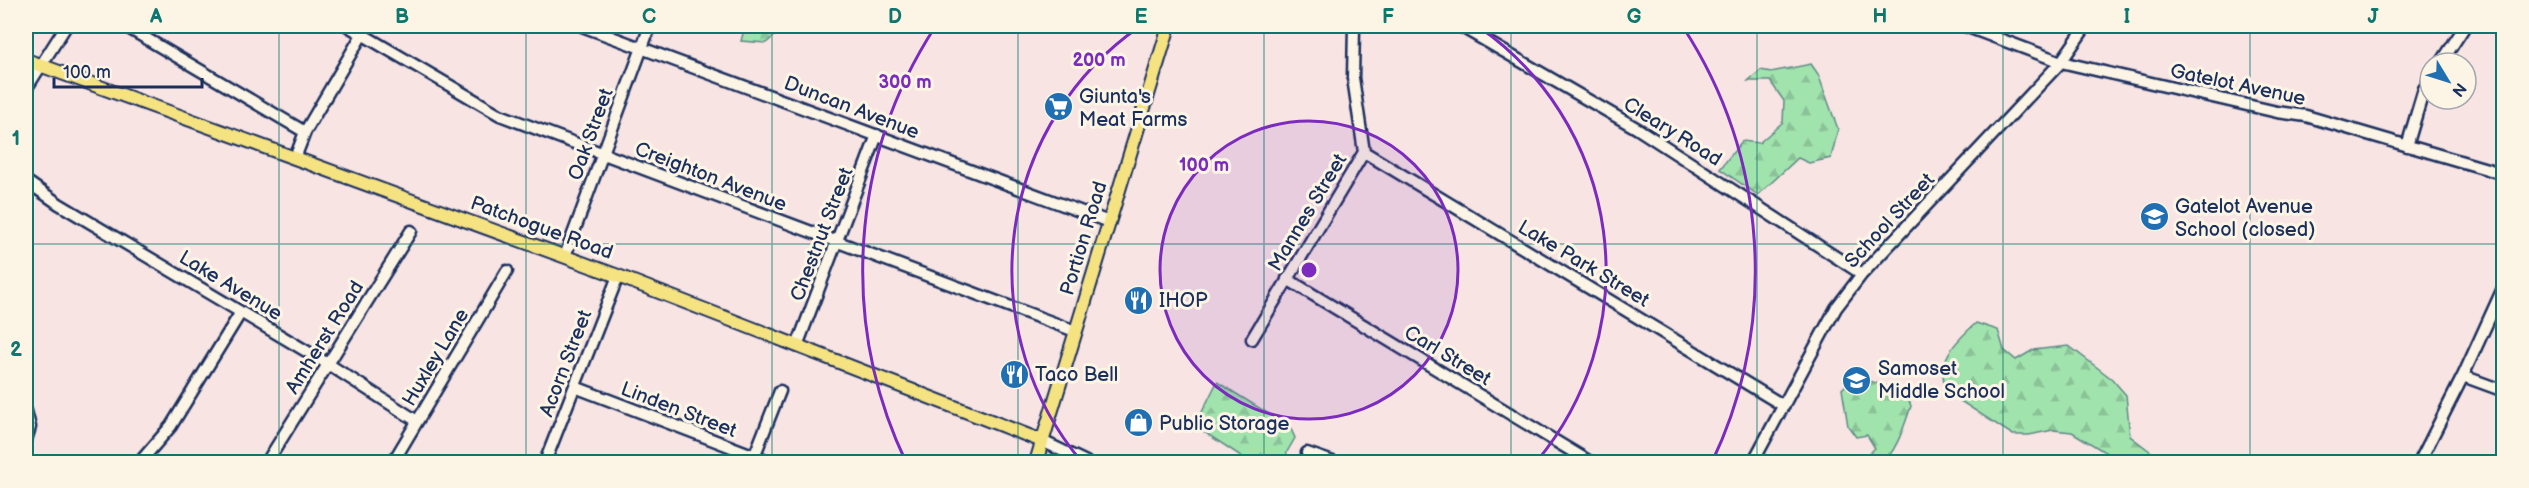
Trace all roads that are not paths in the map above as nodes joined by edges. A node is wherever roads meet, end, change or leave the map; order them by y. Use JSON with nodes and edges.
{"nodes":[{"id":1,"x":66,"y":26,"type":"edge"},
{"id":2,"x":124,"y":26,"type":"edge"},
{"id":3,"x":348,"y":26,"type":"edge"},
{"id":4,"x":582,"y":26,"type":"edge"},
{"id":5,"x":650,"y":26,"type":"edge"},
{"id":6,"x":1169,"y":26,"type":"edge"},
{"id":7,"x":1354,"y":26,"type":"edge"},
{"id":8,"x":1460,"y":26,"type":"edge"},
{"id":9,"x":1965,"y":26,"type":"edge"},
{"id":10,"x":2086,"y":26,"type":"edge"},
{"id":11,"x":2464,"y":26,"type":"edge"},
{"id":12,"x":365,"y":30,"type":"edge"},
{"id":13,"x":642,"y":47,"type":"junction"},
{"id":14,"x":2448,"y":51,"type":"edge"},
{"id":15,"x":26,"y":60,"type":"edge"},
{"id":16,"x":2061,"y":62,"type":"junction"},
{"id":17,"x":42,"y":65,"type":"junction"},
{"id":18,"x":26,"y":89,"type":"edge"},
{"id":19,"x":2418,"y":109,"type":"edge"},
{"id":20,"x":305,"y":132,"type":"junction"},
{"id":21,"x":877,"y":135,"type":"junction"},
{"id":22,"x":2407,"y":146,"type":"junction"},
{"id":23,"x":1364,"y":152,"type":"junction"},
{"id":24,"x":603,"y":154,"type":"junction"},
{"id":25,"x":295,"y":158,"type":"junction"},
{"id":26,"x":2504,"y":174,"type":"edge"},
{"id":27,"x":26,"y":181,"type":"edge"},
{"id":28,"x":1109,"y":222,"type":"junction"},
{"id":29,"x":411,"y":231,"type":"dead end"},
{"id":30,"x":837,"y":243,"type":"junction"},
{"id":31,"x":564,"y":256,"type":"junction"},
{"id":32,"x":507,"y":271,"type":"dead end"},
{"id":33,"x":1862,"y":274,"type":"junction"},
{"id":34,"x":618,"y":276,"type":"junction"},
{"id":35,"x":1287,"y":279,"type":"junction"},
{"id":36,"x":2504,"y":286,"type":"edge"},
{"id":37,"x":241,"y":312,"type":"junction"},
{"id":38,"x":1075,"y":331,"type":"junction"},
{"id":39,"x":1252,"y":339,"type":"dead end"},
{"id":40,"x":797,"y":346,"type":"junction"},
{"id":41,"x":328,"y":364,"type":"junction"},
{"id":42,"x":2463,"y":376,"type":"junction"},
{"id":43,"x":575,"y":387,"type":"junction"},
{"id":44,"x":780,"y":391,"type":"dead end"},
{"id":45,"x":2504,"y":391,"type":"edge"},
{"id":46,"x":1784,"y":405,"type":"junction"},
{"id":47,"x":26,"y":411,"type":"edge"},
{"id":48,"x":417,"y":422,"type":"junction"},
{"id":49,"x":26,"y":440,"type":"edge"},
{"id":50,"x":1042,"y":441,"type":"junction"},
{"id":51,"x":1307,"y":453,"type":"dead end"},
{"id":52,"x":753,"y":460,"type":"edge"},
{"id":53,"x":140,"y":462,"type":"edge"},
{"id":54,"x":267,"y":462,"type":"edge"},
{"id":55,"x":393,"y":462,"type":"edge"},
{"id":56,"x":545,"y":462,"type":"edge"},
{"id":57,"x":771,"y":462,"type":"edge"},
{"id":58,"x":1036,"y":462,"type":"edge"},
{"id":59,"x":1086,"y":462,"type":"edge"},
{"id":60,"x":1333,"y":462,"type":"edge"},
{"id":61,"x":1590,"y":462,"type":"edge"},
{"id":62,"x":1753,"y":462,"type":"edge"},
{"id":63,"x":2422,"y":462,"type":"edge"}],
"edges":[{"from":1,"to":17,"type":"street"},
{"from":2,"to":20,"type":"street"},
{"from":3,"to":12,"type":"street","name":"Creighton Avenue"},
{"from":4,"to":13,"type":"street","name":"Duncan Avenue"},
{"from":5,"to":13,"type":"street","name":"Oak Street"},
{"from":6,"to":28,"type":"main road","name":"Portion Road"},
{"from":7,"to":23,"type":"street","name":"Mannes Street"},
{"from":8,"to":33,"type":"street","name":"Cleary Road"},
{"from":9,"to":16,"type":"street","name":"Gatelot Avenue"},
{"from":10,"to":16,"type":"street","name":"School Street"},
{"from":11,"to":14,"type":"street"},
{"from":12,"to":20,"type":"street"},
{"from":12,"to":24,"type":"street","name":"Creighton Avenue"},
{"from":13,"to":21,"type":"street","name":"Duncan Avenue"},
{"from":13,"to":24,"type":"street","name":"Oak Street"},
{"from":15,"to":17,"type":"main road","name":"Patchogue Road"},
{"from":16,"to":22,"type":"street","name":"Gatelot Avenue"},
{"from":16,"to":33,"type":"street","name":"School Street"},
{"from":17,"to":18,"type":"street"},
{"from":17,"to":25,"type":"main road","name":"Patchogue Road"},
{"from":19,"to":22,"type":"street"},
{"from":20,"to":25,"type":"street"},
{"from":21,"to":28,"type":"street","name":"Duncan Avenue"},
{"from":21,"to":30,"type":"street","name":"Chestnut Street"},
{"from":22,"to":26,"type":"street","name":"Gatelot Avenue"},
{"from":23,"to":35,"type":"street","name":"Mannes Street"},
{"from":23,"to":46,"type":"street","name":"Lake Park Street"},
{"from":24,"to":30,"type":"street","name":"Creighton Avenue"},
{"from":24,"to":31,"type":"street","name":"Oak Street"},
{"from":25,"to":31,"type":"main road","name":"Patchogue Road"},
{"from":27,"to":37,"type":"street","name":"Lake Avenue"},
{"from":28,"to":38,"type":"main road","name":"Portion Road"},
{"from":29,"to":41,"type":"street","name":"Amherst Road"},
{"from":30,"to":38,"type":"street","name":"Creighton Avenue"},
{"from":30,"to":40,"type":"street","name":"Chestnut Street"},
{"from":31,"to":34,"type":"main road","name":"Patchogue Road"},
{"from":32,"to":48,"type":"street","name":"Huxley Lane"},
{"from":33,"to":46,"type":"street","name":"School Street"},
{"from":34,"to":40,"type":"main road","name":"Patchogue Road"},
{"from":34,"to":43,"type":"street","name":"Acorn Street"},
{"from":35,"to":39,"type":"street","name":"Mannes Street"},
{"from":35,"to":61,"type":"street","name":"Carl Street"},
{"from":36,"to":42,"type":"street"},
{"from":37,"to":41,"type":"street","name":"Lake Avenue"},
{"from":37,"to":53,"type":"street"},
{"from":38,"to":50,"type":"main road","name":"Portion Road"},
{"from":40,"to":50,"type":"main road","name":"Patchogue Road"},
{"from":41,"to":48,"type":"street","name":"Lake Avenue"},
{"from":41,"to":54,"type":"street","name":"Amherst Road"},
{"from":42,"to":45,"type":"street"},
{"from":42,"to":63,"type":"street"},
{"from":43,"to":52,"type":"street","name":"Linden Street"},
{"from":43,"to":56,"type":"street","name":"Acorn Street"},
{"from":44,"to":52,"type":"street"},
{"from":46,"to":62,"type":"street","name":"School Street"},
{"from":47,"to":49,"type":"street"},
{"from":48,"to":55,"type":"street","name":"Huxley Lane"},
{"from":50,"to":58,"type":"main road","name":"Portion Road"},
{"from":50,"to":59,"type":"street"},
{"from":51,"to":60,"type":"street"},
{"from":52,"to":57,"type":"street","name":"Linden Street"}]}
